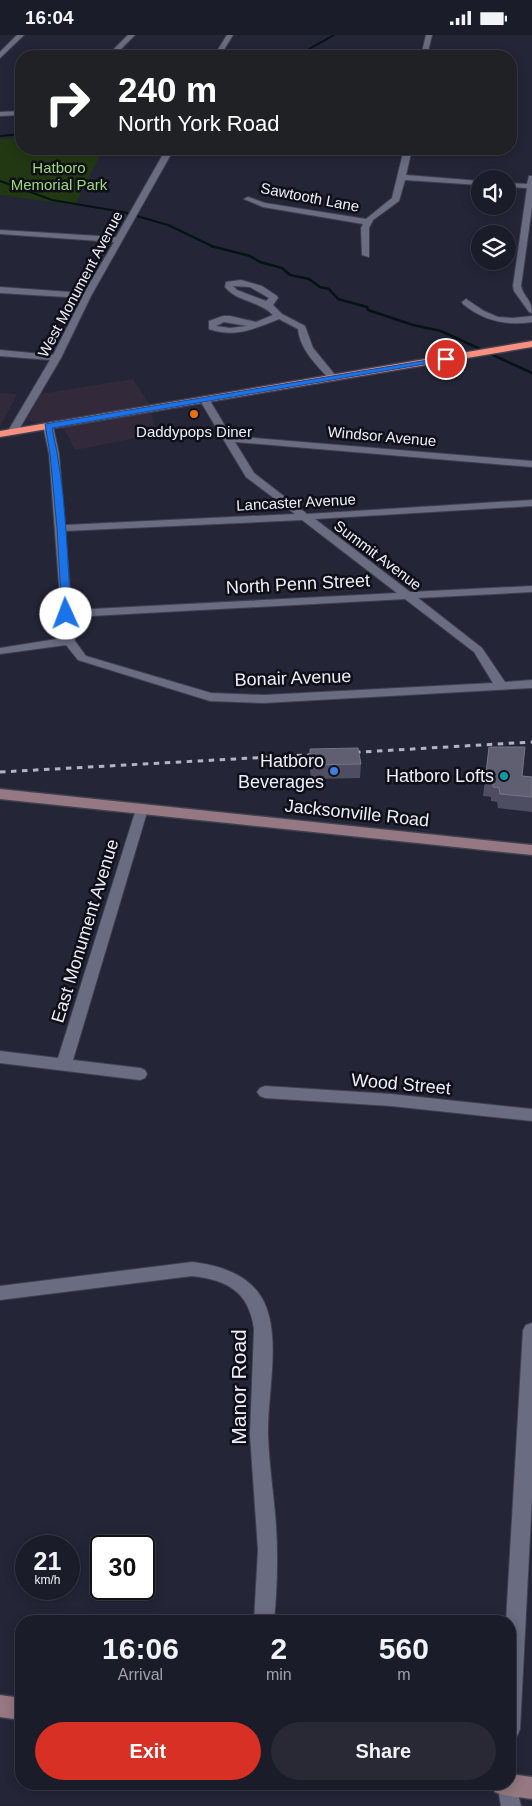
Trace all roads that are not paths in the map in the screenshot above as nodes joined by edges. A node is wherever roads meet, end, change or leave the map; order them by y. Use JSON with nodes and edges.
{"nodes":[{"id":1,"x":21,"y":35,"type":"edge"},
{"id":2,"x":132,"y":35,"type":"edge"},
{"id":3,"x":230,"y":35,"type":"edge"},
{"id":4,"x":430,"y":35,"type":"edge"},
{"id":5,"x":116,"y":50,"type":"edge"},
{"id":6,"x":221,"y":50,"type":"edge"},
{"id":7,"x":426,"y":50,"type":"edge"},
{"id":8,"x":0,"y":55,"type":"edge"},
{"id":9,"x":15,"y":113,"type":"edge"},
{"id":10,"x":0,"y":114,"type":"edge"},
{"id":11,"x":167,"y":155,"type":"edge"},
{"id":12,"x":407,"y":155,"type":"edge"},
{"id":13,"x":402,"y":177,"type":"junction"},
{"id":14,"x":471,"y":182,"type":"edge"},
{"id":15,"x":531,"y":182,"type":"edge"},
{"id":16,"x":516,"y":184,"type":"edge"},
{"id":17,"x":248,"y":199,"type":"dead end"},
{"id":18,"x":368,"y":222,"type":"junction"},
{"id":19,"x":0,"y":233,"type":"edge"},
{"id":20,"x":118,"y":240,"type":"junction"},
{"id":21,"x":366,"y":255,"type":"dead end"},
{"id":22,"x":0,"y":289,"type":"edge"},
{"id":23,"x":86,"y":296,"type":"junction"},
{"id":24,"x":466,"y":302,"type":"dead end"},
{"id":25,"x":268,"y":305,"type":"dead end"},
{"id":26,"x":532,"y":309,"type":"edge"},
{"id":27,"x":279,"y":316,"type":"junction"},
{"id":28,"x":532,"y":319,"type":"edge"},
{"id":29,"x":255,"y":325,"type":"dead end"},
{"id":30,"x":532,"y":344,"type":"edge"},
{"id":31,"x":0,"y":353,"type":"edge"},
{"id":32,"x":56,"y":358,"type":"junction"},
{"id":33,"x":333,"y":378,"type":"junction"},
{"id":34,"x":204,"y":399,"type":"junction"},
{"id":35,"x":48,"y":426,"type":"junction"},
{"id":36,"x":13,"y":431,"type":"junction"},
{"id":37,"x":0,"y":433,"type":"edge"},
{"id":38,"x":229,"y":439,"type":"junction"},
{"id":39,"x":532,"y":463,"type":"edge"},
{"id":40,"x":532,"y":503,"type":"edge"},
{"id":41,"x":303,"y":517,"type":"junction"},
{"id":42,"x":61,"y":528,"type":"junction"},
{"id":43,"x":532,"y":589,"type":"edge"},
{"id":44,"x":408,"y":595,"type":"junction"},
{"id":45,"x":66,"y":614,"type":"junction"},
{"id":46,"x":70,"y":641,"type":"junction"},
{"id":47,"x":0,"y":651,"type":"edge"},
{"id":48,"x":532,"y":683,"type":"edge"},
{"id":49,"x":501,"y":685,"type":"junction"},
{"id":50,"x":0,"y":794,"type":"edge"},
{"id":51,"x":142,"y":809,"type":"junction"},
{"id":52,"x":532,"y":850,"type":"edge"},
{"id":53,"x":0,"y":1057,"type":"edge"},
{"id":54,"x":64,"y":1064,"type":"junction"},
{"id":55,"x":140,"y":1074,"type":"dead end"},
{"id":56,"x":265,"y":1092,"type":"dead end"},
{"id":57,"x":532,"y":1115,"type":"edge"},
{"id":58,"x":0,"y":1293,"type":"edge"},
{"id":59,"x":532,"y":1330,"type":"edge"},
{"id":60,"x":531,"y":1377,"type":"edge"},
{"id":61,"x":265,"y":1615,"type":"edge"},
{"id":62,"x":516,"y":1628,"type":"edge"},
{"id":63,"x":0,"y":1706,"type":"edge"},
{"id":64,"x":15,"y":1708,"type":"edge"},
{"id":65,"x":516,"y":1786,"type":"edge"},
{"id":66,"x":532,"y":1788,"type":"edge"},
{"id":67,"x":507,"y":1790,"type":"edge"},
{"id":68,"x":511,"y":1806,"type":"edge"}],
"edges":[{"from":1,"to":8,"type":"street"},
{"from":2,"to":5,"type":"street"},
{"from":3,"to":6,"type":"street"},
{"from":4,"to":7,"type":"street"},
{"from":9,"to":10,"type":"street"},
{"from":11,"to":20,"type":"street","name":"West Monument Avenue"},
{"from":12,"to":13,"type":"street"},
{"from":13,"to":14,"type":"street"},
{"from":13,"to":18,"type":"street"},
{"from":15,"to":16,"type":"street"},
{"from":15,"to":26,"type":"street"},
{"from":17,"to":18,"type":"street","name":"Sawtooth Lane"},
{"from":18,"to":21,"type":"street"},
{"from":19,"to":20,"type":"street"},
{"from":20,"to":23,"type":"street","name":"West Monument Avenue"},
{"from":22,"to":23,"type":"street"},
{"from":23,"to":32,"type":"street","name":"West Monument Avenue"},
{"from":24,"to":28,"type":"street"},
{"from":25,"to":27,"type":"street"},
{"from":27,"to":29,"type":"street"},
{"from":27,"to":33,"type":"street"},
{"from":30,"to":33,"type":"highway"},
{"from":31,"to":32,"type":"street"},
{"from":32,"to":36,"type":"street","name":"West Monument Avenue"},
{"from":33,"to":34,"type":"highway"},
{"from":34,"to":35,"type":"highway"},
{"from":34,"to":38,"type":"street","name":"Summit Avenue"},
{"from":35,"to":36,"type":"highway"},
{"from":35,"to":42,"type":"street"},
{"from":36,"to":37,"type":"highway"},
{"from":38,"to":39,"type":"street","name":"Windsor Avenue"},
{"from":38,"to":41,"type":"street","name":"Summit Avenue"},
{"from":40,"to":41,"type":"street","name":"Lancaster Avenue"},
{"from":41,"to":42,"type":"street","name":"Lancaster Avenue"},
{"from":41,"to":44,"type":"street","name":"Summit Avenue"},
{"from":42,"to":45,"type":"street"},
{"from":43,"to":44,"type":"street","name":"North Penn Street"},
{"from":44,"to":45,"type":"street","name":"North Penn Street"},
{"from":44,"to":49,"type":"street","name":"Summit Avenue"},
{"from":45,"to":46,"type":"street"},
{"from":46,"to":47,"type":"street"},
{"from":46,"to":49,"type":"street","name":"Bonair Avenue"},
{"from":48,"to":49,"type":"street","name":"Bonair Avenue"},
{"from":50,"to":51,"type":"main road","name":"Jacksonville Road"},
{"from":51,"to":52,"type":"main road","name":"Jacksonville Road"},
{"from":51,"to":54,"type":"street","name":"East Monument Avenue"},
{"from":53,"to":54,"type":"street"},
{"from":54,"to":55,"type":"street"},
{"from":56,"to":57,"type":"street","name":"Wood Street"},
{"from":58,"to":61,"type":"street","name":"Manor Road"},
{"from":59,"to":60,"type":"street"},
{"from":60,"to":62,"type":"street"},
{"from":63,"to":64,"type":"main road"},
{"from":65,"to":66,"type":"main road"},
{"from":67,"to":68,"type":"street"}]}
